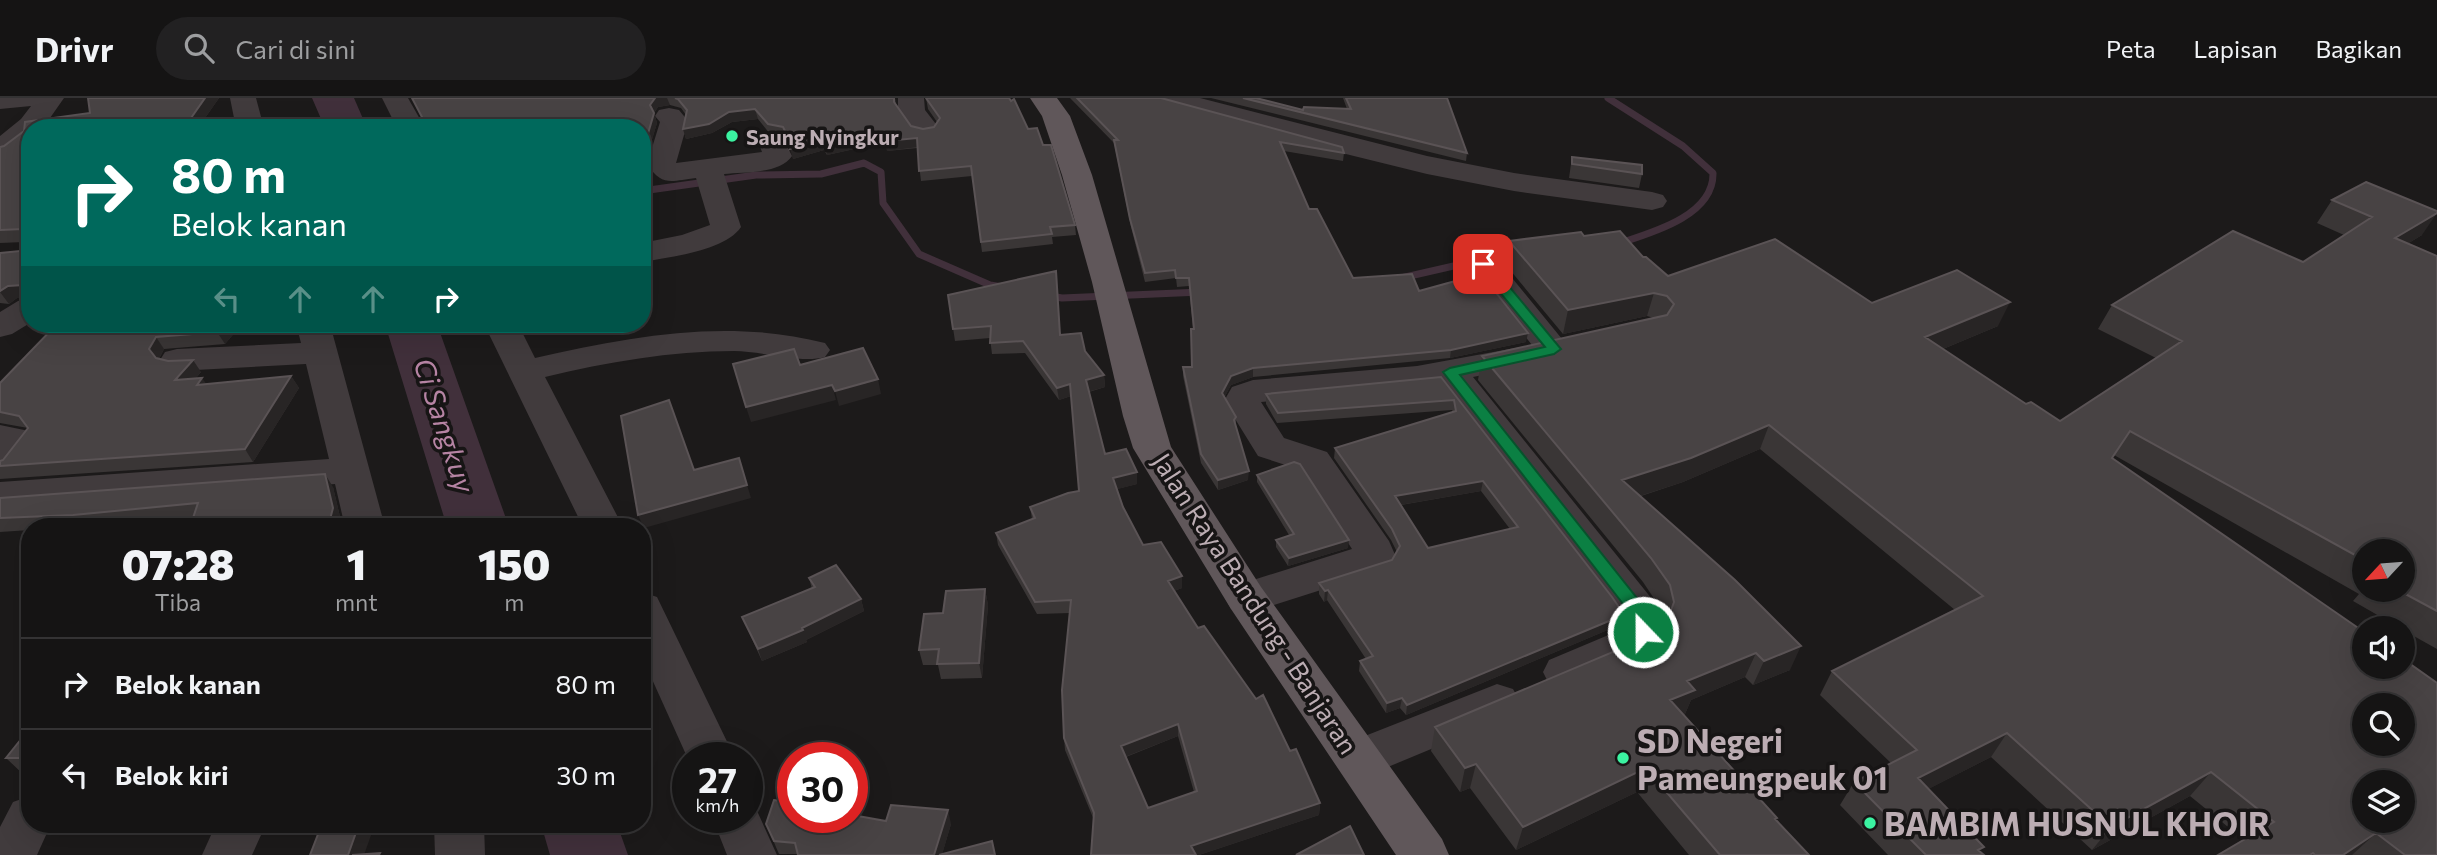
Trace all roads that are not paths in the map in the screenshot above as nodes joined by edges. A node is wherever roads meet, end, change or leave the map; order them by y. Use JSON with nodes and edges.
{"nodes":[{"id":1,"x":33,"y":98,"type":"edge"},
{"id":2,"x":51,"y":98,"type":"edge"},
{"id":3,"x":243,"y":98,"type":"edge"},
{"id":4,"x":395,"y":98,"type":"edge"},
{"id":5,"x":911,"y":98,"type":"edge"},
{"id":6,"x":1043,"y":98,"type":"edge"},
{"id":7,"x":1171,"y":98,"type":"edge"},
{"id":8,"x":0,"y":101,"type":"edge"},
{"id":9,"x":668,"y":116,"type":"dead end"},
{"id":10,"x":35,"y":119,"type":"edge"},
{"id":11,"x":248,"y":119,"type":"edge"},
{"id":12,"x":406,"y":119,"type":"edge"},
{"id":13,"x":925,"y":128,"type":"edge"},
{"id":14,"x":21,"y":133,"type":"edge"},
{"id":15,"x":773,"y":144,"type":"dead end"},
{"id":16,"x":0,"y":150,"type":"edge"},
{"id":17,"x":710,"y":176,"type":"junction"},
{"id":18,"x":1652,"y":201,"type":"dead end"},
{"id":19,"x":651,"y":251,"type":"edge"},
{"id":20,"x":1483,"y":264,"type":"dead end"},
{"id":21,"x":506,"y":333,"type":"edge"},
{"id":22,"x":316,"y":338,"type":"edge"},
{"id":23,"x":813,"y":350,"type":"dead end"},
{"id":24,"x":177,"y":360,"type":"edge"},
{"id":25,"x":526,"y":371,"type":"junction"},
{"id":26,"x":1450,"y":372,"type":"junction"},
{"id":27,"x":0,"y":437,"type":"edge"},
{"id":28,"x":0,"y":461,"type":"edge"},
{"id":29,"x":351,"y":470,"type":"junction"},
{"id":30,"x":0,"y":496,"type":"edge"},
{"id":31,"x":363,"y":518,"type":"edge"},
{"id":32,"x":599,"y":518,"type":"edge"},
{"id":33,"x":1246,"y":598,"type":"junction"},
{"id":34,"x":651,"y":628,"type":"edge"},
{"id":35,"x":704,"y":742,"type":"edge"},
{"id":36,"x":1359,"y":759,"type":"junction"},
{"id":37,"x":21,"y":811,"type":"edge"},
{"id":38,"x":0,"y":812,"type":"edge"},
{"id":39,"x":22,"y":833,"type":"edge"},
{"id":40,"x":237,"y":833,"type":"edge"},
{"id":41,"x":459,"y":833,"type":"edge"},
{"id":42,"x":743,"y":833,"type":"edge"},
{"id":43,"x":12,"y":855,"type":"edge"},
{"id":44,"x":227,"y":855,"type":"edge"},
{"id":45,"x":460,"y":855,"type":"edge"},
{"id":46,"x":752,"y":855,"type":"edge"},
{"id":47,"x":1424,"y":855,"type":"edge"}],
"edges":[{"from":1,"to":8,"type":"street"},
{"from":2,"to":10,"type":"street"},
{"from":3,"to":11,"type":"street"},
{"from":4,"to":12,"type":"street"},
{"from":5,"to":13,"type":"street"},
{"from":6,"to":33,"type":"main road","name":"Jalan Raya Bandung - Banjaran"},
{"from":7,"to":18,"type":"street"},
{"from":9,"to":17,"type":"street"},
{"from":14,"to":16,"type":"street"},
{"from":15,"to":17,"type":"street"},
{"from":17,"to":19,"type":"street"},
{"from":20,"to":26,"type":"street"},
{"from":21,"to":25,"type":"street"},
{"from":22,"to":24,"type":"street"},
{"from":22,"to":29,"type":"street"},
{"from":23,"to":25,"type":"street"},
{"from":25,"to":32,"type":"street"},
{"from":26,"to":33,"type":"street"},
{"from":26,"to":36,"type":"street"},
{"from":27,"to":28,"type":"street"},
{"from":29,"to":30,"type":"street"},
{"from":29,"to":31,"type":"street"},
{"from":33,"to":36,"type":"main road","name":"Jalan Raya Bandung - Banjaran"},
{"from":34,"to":35,"type":"street"},
{"from":36,"to":47,"type":"main road","name":"Jalan Raya Bandung - Banjaran"},
{"from":37,"to":38,"type":"street"},
{"from":39,"to":43,"type":"street"},
{"from":40,"to":44,"type":"street"},
{"from":41,"to":45,"type":"street"},
{"from":42,"to":46,"type":"street"}]}
